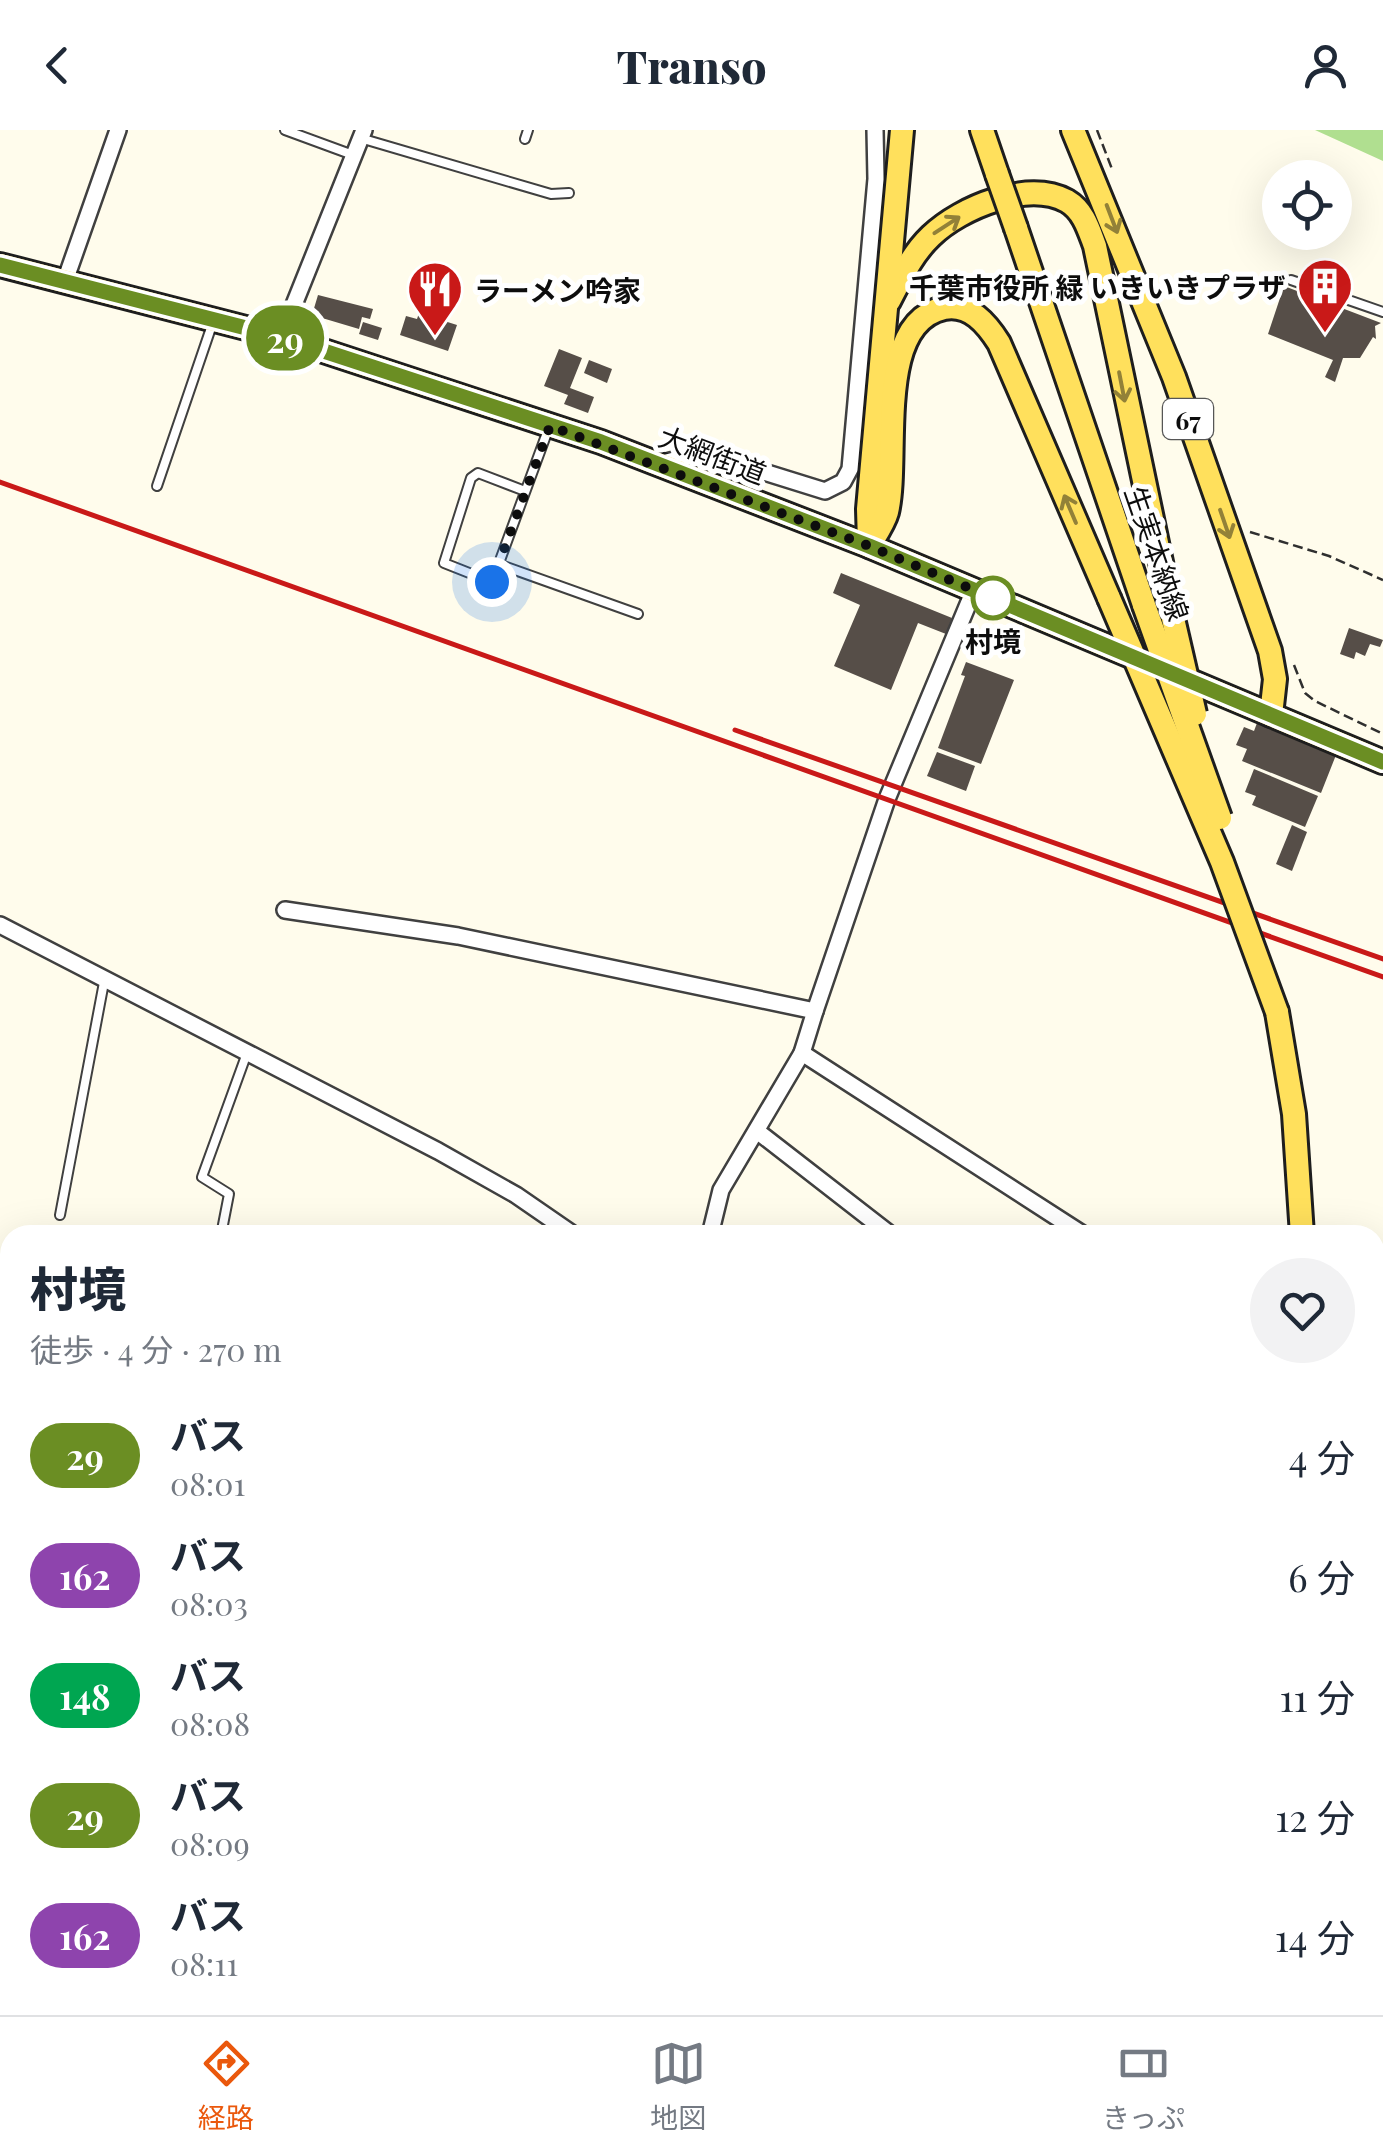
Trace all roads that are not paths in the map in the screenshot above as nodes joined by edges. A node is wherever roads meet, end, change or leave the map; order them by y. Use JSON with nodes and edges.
{"nodes":[{"id":1,"x":118,"y":130,"type":"edge"},
{"id":2,"x":285,"y":130,"type":"edge"},
{"id":3,"x":875,"y":130,"type":"edge"},
{"id":4,"x":902,"y":130,"type":"edge"},
{"id":5,"x":982,"y":130,"type":"edge"},
{"id":6,"x":1072,"y":130,"type":"edge"},
{"id":7,"x":362,"y":134,"type":"edge"},
{"id":8,"x":353,"y":155,"type":"junction"},
{"id":9,"x":570,"y":193,"type":"dead end"},
{"id":10,"x":0,"y":265,"type":"edge"},
{"id":11,"x":1291,"y":280,"type":"dead end"},
{"id":12,"x":64,"y":281,"type":"junction"},
{"id":13,"x":888,"y":300,"type":"junction"},
{"id":14,"x":1383,"y":312,"type":"edge"},
{"id":15,"x":214,"y":318,"type":"junction"},
{"id":16,"x":281,"y":337,"type":"junction"},
{"id":17,"x":550,"y":426,"type":"junction"},
{"id":18,"x":658,"y":464,"type":"junction"},
{"id":19,"x":157,"y":486,"type":"dead end"},
{"id":20,"x":525,"y":491,"type":"junction"},
{"id":21,"x":869,"y":546,"type":"junction"},
{"id":22,"x":498,"y":564,"type":"junction"},
{"id":23,"x":974,"y":590,"type":"junction"},
{"id":24,"x":638,"y":614,"type":"dead end"},
{"id":25,"x":1271,"y":715,"type":"junction"},
{"id":26,"x":1383,"y":762,"type":"edge"},
{"id":27,"x":1213,"y":799,"type":"junction"},
{"id":28,"x":285,"y":910,"type":"dead end"},
{"id":29,"x":0,"y":925,"type":"edge"},
{"id":30,"x":105,"y":977,"type":"junction"},
{"id":31,"x":815,"y":1010,"type":"junction"},
{"id":32,"x":1277,"y":1012,"type":"junction"},
{"id":33,"x":248,"y":1052,"type":"junction"},
{"id":34,"x":802,"y":1052,"type":"junction"},
{"id":35,"x":756,"y":1131,"type":"junction"},
{"id":36,"x":60,"y":1215,"type":"dead end"},
{"id":37,"x":223,"y":1225,"type":"edge"},
{"id":38,"x":558,"y":1225,"type":"edge"},
{"id":39,"x":712,"y":1225,"type":"edge"},
{"id":40,"x":878,"y":1225,"type":"edge"},
{"id":41,"x":1069,"y":1225,"type":"edge"},
{"id":42,"x":1302,"y":1225,"type":"edge"}],
"edges":[{"from":1,"to":12,"type":"street"},
{"from":2,"to":8,"type":"lane"},
{"from":3,"to":18,"type":"street"},
{"from":4,"to":13,"type":"main road","number":"67"},
{"from":5,"to":27,"type":"main road","name":"生実本納線","bridge":true},
{"from":6,"to":25,"type":"main road","number":"67","one_way":true},
{"from":7,"to":8,"type":"street"},
{"from":7,"to":9,"type":"lane"},
{"from":8,"to":16,"type":"street"},
{"from":10,"to":12,"type":"main road","name":"大網街道"},
{"from":11,"to":14,"type":"lane"},
{"from":12,"to":15,"type":"main road","name":"大網街道"},
{"from":13,"to":21,"type":"main road","number":"67"},
{"from":13,"to":27,"type":"main road","number":"67","one_way":true,"bridge":true},
{"from":15,"to":16,"type":"main road","name":"大網街道"},
{"from":15,"to":19,"type":"lane"},
{"from":16,"to":17,"type":"main road","name":"大網街道"},
{"from":17,"to":18,"type":"main road","name":"大網街道"},
{"from":17,"to":20,"type":"lane"},
{"from":18,"to":21,"type":"main road","name":"大網街道"},
{"from":20,"to":22,"type":"lane"},
{"from":20,"to":22,"type":"lane"},
{"from":21,"to":23,"type":"main road","name":"大網街道"},
{"from":32,"to":21,"type":"main road","one_way":true,"bridge":true},
{"from":22,"to":24,"type":"lane"},
{"from":23,"to":25,"type":"main road","name":"大網街道"},
{"from":23,"to":31,"type":"street"},
{"from":25,"to":26,"type":"main road","name":"大網街道"},
{"from":27,"to":32,"type":"main road","name":"生実本納線","bridge":true},
{"from":28,"to":31,"type":"street"},
{"from":29,"to":30,"type":"street"},
{"from":30,"to":33,"type":"street"},
{"from":30,"to":36,"type":"lane"},
{"from":31,"to":34,"type":"street"},
{"from":32,"to":42,"type":"main road","name":"生実本納線"},
{"from":33,"to":37,"type":"lane"},
{"from":33,"to":38,"type":"street"},
{"from":34,"to":35,"type":"street"},
{"from":34,"to":41,"type":"street"},
{"from":35,"to":39,"type":"street"},
{"from":35,"to":40,"type":"street"}]}
